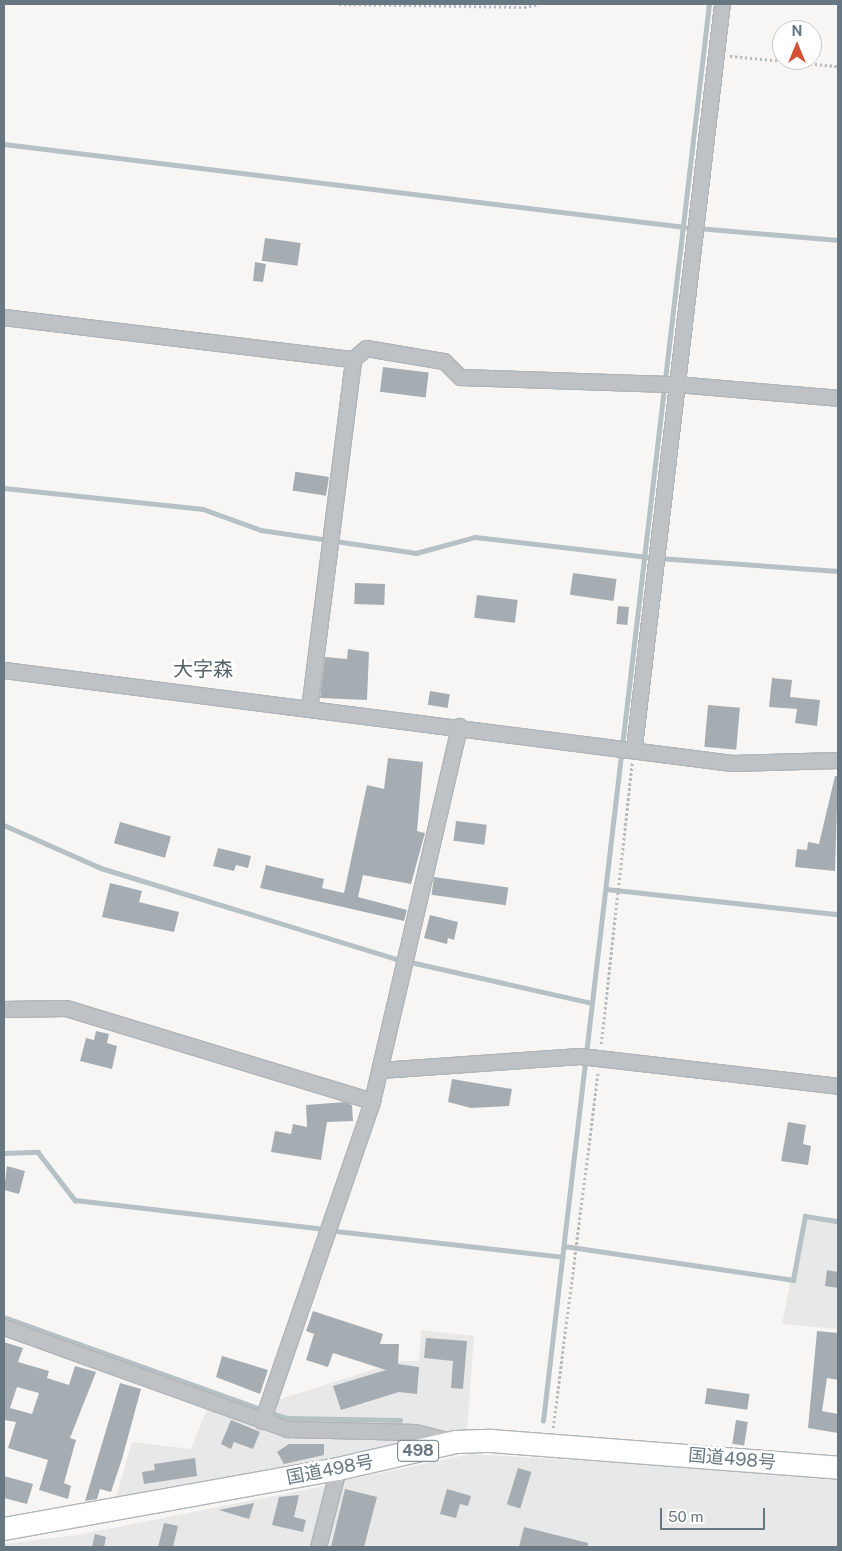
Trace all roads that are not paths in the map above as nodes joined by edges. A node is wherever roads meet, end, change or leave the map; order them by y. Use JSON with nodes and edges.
{"nodes":[{"id":1,"x":722,"y":4,"type":"edge"},
{"id":2,"x":4,"y":317,"type":"edge"},
{"id":3,"x":352,"y":359,"type":"junction"},
{"id":4,"x":676,"y":384,"type":"junction"},
{"id":5,"x":838,"y":398,"type":"edge"},
{"id":6,"x":4,"y":670,"type":"edge"},
{"id":7,"x":309,"y":709,"type":"junction"},
{"id":8,"x":459,"y":726,"type":"junction"},
{"id":9,"x":634,"y":747,"type":"junction"},
{"id":10,"x":838,"y":760,"type":"edge"},
{"id":11,"x":4,"y":1009,"type":"edge"},
{"id":12,"x":380,"y":1070,"type":"junction"},
{"id":13,"x":838,"y":1086,"type":"edge"},
{"id":14,"x":372,"y":1101,"type":"junction"},
{"id":15,"x":4,"y":1327,"type":"edge"},
{"id":16,"x":262,"y":1421,"type":"junction"},
{"id":17,"x":456,"y":1442,"type":"junction"},
{"id":18,"x":838,"y":1468,"type":"edge"},
{"id":19,"x":338,"y":1469,"type":"junction"},
{"id":20,"x":4,"y":1529,"type":"edge"},
{"id":21,"x":318,"y":1547,"type":"edge"}],
"edges":[{"from":1,"to":4,"type":"street"},
{"from":2,"to":3,"type":"street"},
{"from":3,"to":4,"type":"street"},
{"from":3,"to":7,"type":"street"},
{"from":4,"to":5,"type":"street"},
{"from":4,"to":9,"type":"street"},
{"from":6,"to":7,"type":"street"},
{"from":7,"to":8,"type":"street"},
{"from":8,"to":9,"type":"street"},
{"from":8,"to":12,"type":"street"},
{"from":9,"to":10,"type":"street"},
{"from":11,"to":14,"type":"street"},
{"from":12,"to":13,"type":"street"},
{"from":12,"to":14,"type":"street"},
{"from":14,"to":16,"type":"street"},
{"from":15,"to":16,"type":"street"},
{"from":16,"to":17,"type":"street"},
{"from":17,"to":18,"type":"highway","name":"国道498号","number":"498"},
{"from":17,"to":19,"type":"highway","name":"国道498号","number":"498"},
{"from":19,"to":20,"type":"highway","name":"国道498号","number":"498"},
{"from":19,"to":21,"type":"street"}]}
